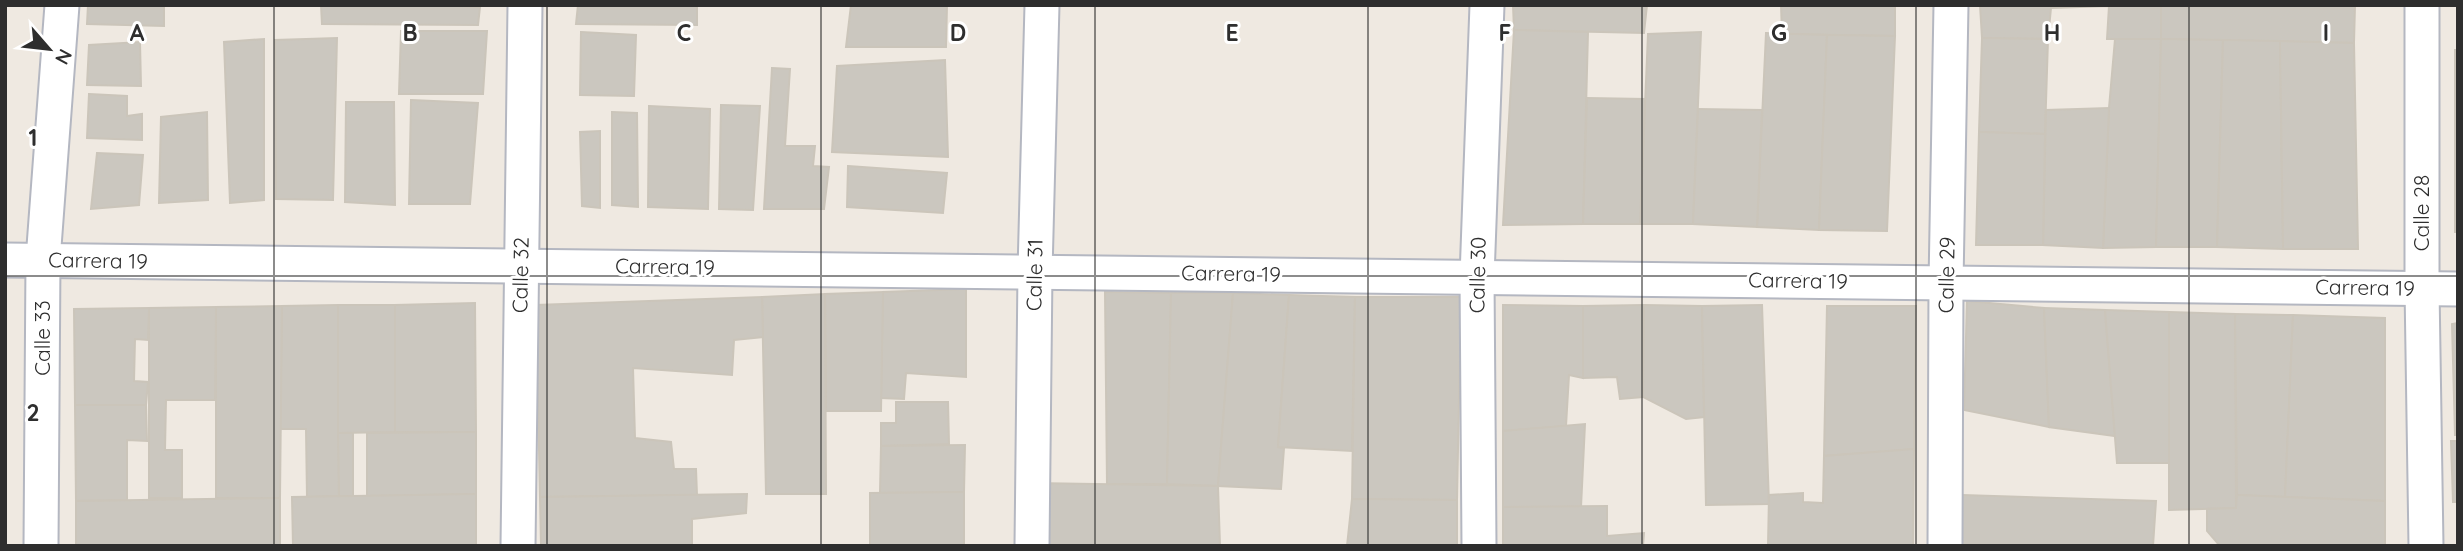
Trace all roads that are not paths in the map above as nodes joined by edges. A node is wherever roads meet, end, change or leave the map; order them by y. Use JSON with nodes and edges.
{"nodes":[{"id":1,"x":62,"y":5,"type":"edge"},
{"id":2,"x":525,"y":5,"type":"edge"},
{"id":3,"x":1042,"y":5,"type":"edge"},
{"id":4,"x":1487,"y":5,"type":"edge"},
{"id":5,"x":1951,"y":5,"type":"edge"},
{"id":6,"x":2422,"y":5,"type":"edge"},
{"id":7,"x":5,"y":260,"type":"edge"},
{"id":8,"x":43,"y":260,"type":"junction"},
{"id":9,"x":521,"y":266,"type":"junction"},
{"id":10,"x":1035,"y":271,"type":"junction"},
{"id":11,"x":1477,"y":277,"type":"junction"},
{"id":12,"x":1946,"y":283,"type":"junction"},
{"id":13,"x":2422,"y":288,"type":"junction"},
{"id":14,"x":2458,"y":289,"type":"edge"},
{"id":15,"x":41,"y":546,"type":"edge"},
{"id":16,"x":518,"y":546,"type":"edge"},
{"id":17,"x":1032,"y":546,"type":"edge"},
{"id":18,"x":1479,"y":546,"type":"edge"},
{"id":19,"x":1945,"y":546,"type":"edge"},
{"id":20,"x":2426,"y":546,"type":"edge"}],
"edges":[{"from":1,"to":8,"type":"street","name":"Calle 33"},
{"from":2,"to":9,"type":"street","name":"Calle 32"},
{"from":3,"to":10,"type":"street","name":"Calle 31"},
{"from":4,"to":11,"type":"street","name":"Calle 30"},
{"from":5,"to":12,"type":"street","name":"Calle 29"},
{"from":6,"to":13,"type":"street","name":"Calle 28"},
{"from":7,"to":8,"type":"street","name":"Carrera 19"},
{"from":8,"to":9,"type":"street","name":"Carrera 19"},
{"from":8,"to":15,"type":"street","name":"Calle 33"},
{"from":9,"to":10,"type":"street","name":"Carrera 19"},
{"from":9,"to":16,"type":"street","name":"Calle 32"},
{"from":10,"to":11,"type":"street","name":"Carrera 19"},
{"from":10,"to":17,"type":"street","name":"Calle 31"},
{"from":11,"to":12,"type":"street","name":"Carrera 19"},
{"from":11,"to":18,"type":"street","name":"Calle 30"},
{"from":12,"to":13,"type":"street","name":"Carrera 19"},
{"from":12,"to":19,"type":"street","name":"Calle 29"},
{"from":13,"to":14,"type":"street","name":"Carrera 19"},
{"from":13,"to":20,"type":"street","name":"Calle 28"}]}
